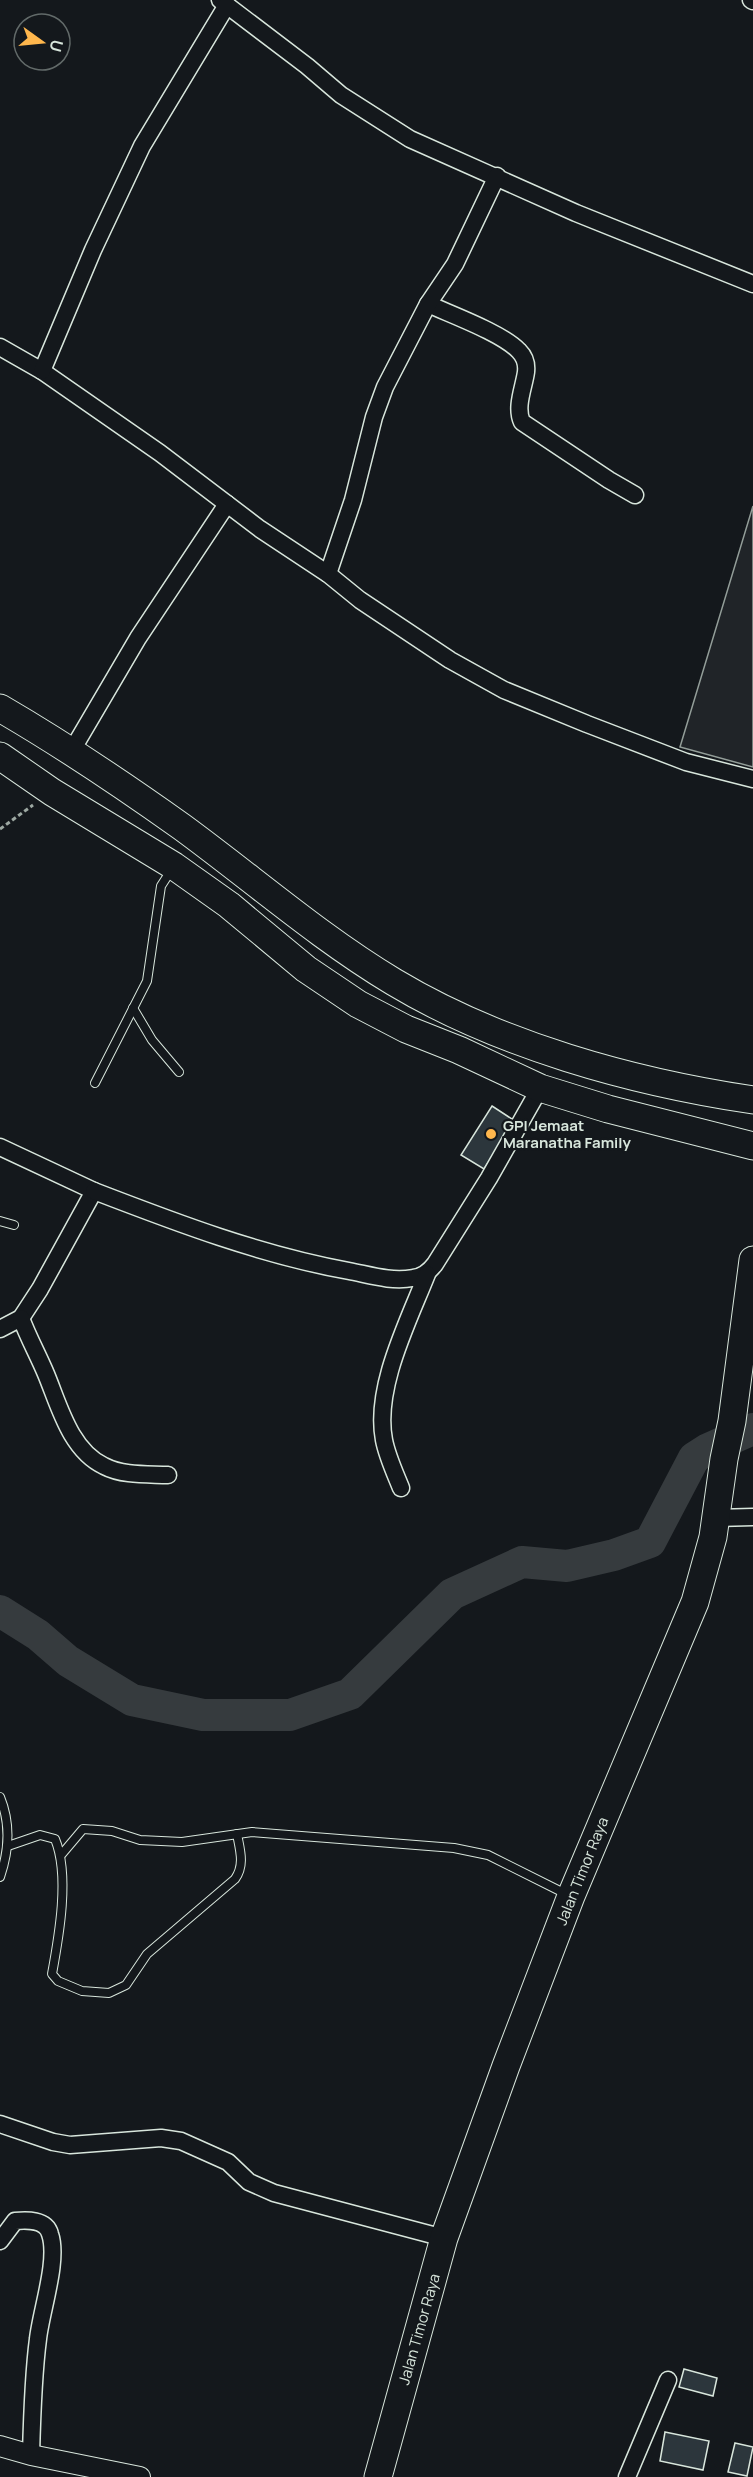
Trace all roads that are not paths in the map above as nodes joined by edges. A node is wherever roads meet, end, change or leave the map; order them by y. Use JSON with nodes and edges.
{"nodes":[{"id":1,"x":223,"y":2,"type":"edge"},
{"id":2,"x":497,"y":176,"type":"junction"},
{"id":3,"x":753,"y":284,"type":"edge"},
{"id":4,"x":428,"y":304,"type":"junction"},
{"id":5,"x":3,"y":354,"type":"edge"},
{"id":6,"x":42,"y":371,"type":"junction"},
{"id":7,"x":635,"y":495,"type":"dead end"},
{"id":8,"x":227,"y":504,"type":"junction"},
{"id":9,"x":328,"y":574,"type":"junction"},
{"id":10,"x":0,"y":708,"type":"edge"},
{"id":11,"x":71,"y":752,"type":"junction"},
{"id":12,"x":0,"y":756,"type":"edge"},
{"id":13,"x":753,"y":779,"type":"edge"},
{"id":14,"x":174,"y":866,"type":"junction"},
{"id":15,"x":335,"y":944,"type":"junction"},
{"id":16,"x":314,"y":974,"type":"junction"},
{"id":17,"x":133,"y":1008,"type":"junction"},
{"id":18,"x":179,"y":1072,"type":"dead end"},
{"id":19,"x":96,"y":1083,"type":"dead end"},
{"id":20,"x":540,"y":1088,"type":"junction"},
{"id":21,"x":753,"y":1100,"type":"edge"},
{"id":22,"x":753,"y":1146,"type":"edge"},
{"id":23,"x":0,"y":1147,"type":"edge"},
{"id":24,"x":94,"y":1191,"type":"junction"},
{"id":25,"x":0,"y":1221,"type":"edge"},
{"id":26,"x":14,"y":1225,"type":"dead end"},
{"id":27,"x":753,"y":1260,"type":"edge"},
{"id":28,"x":427,"y":1274,"type":"junction"},
{"id":29,"x":21,"y":1318,"type":"junction"},
{"id":30,"x":0,"y":1329,"type":"edge"},
{"id":31,"x":168,"y":1475,"type":"dead end"},
{"id":32,"x":401,"y":1488,"type":"dead end"},
{"id":33,"x":716,"y":1518,"type":"junction"},
{"id":34,"x":753,"y":1518,"type":"edge"},
{"id":35,"x":0,"y":1797,"type":"edge"},
{"id":36,"x":237,"y":1834,"type":"junction"},
{"id":37,"x":8,"y":1846,"type":"junction"},
{"id":38,"x":61,"y":1855,"type":"junction"},
{"id":39,"x":0,"y":1877,"type":"edge"},
{"id":40,"x":571,"y":1896,"type":"junction"},
{"id":41,"x":0,"y":2124,"type":"edge"},
{"id":42,"x":444,"y":2238,"type":"junction"},
{"id":43,"x":0,"y":2241,"type":"edge"},
{"id":44,"x":668,"y":2380,"type":"dead end"},
{"id":45,"x":0,"y":2446,"type":"edge"},
{"id":46,"x":31,"y":2455,"type":"junction"},
{"id":47,"x":140,"y":2477,"type":"edge"},
{"id":48,"x":378,"y":2477,"type":"edge"},
{"id":49,"x":627,"y":2477,"type":"edge"}],
"edges":[{"from":1,"to":2,"type":"street"},
{"from":1,"to":6,"type":"street"},
{"from":2,"to":3,"type":"street"},
{"from":2,"to":4,"type":"street"},
{"from":4,"to":7,"type":"street"},
{"from":4,"to":9,"type":"street"},
{"from":5,"to":6,"type":"street"},
{"from":6,"to":8,"type":"street"},
{"from":8,"to":9,"type":"street"},
{"from":8,"to":11,"type":"street"},
{"from":9,"to":13,"type":"street"},
{"from":10,"to":11,"type":"highway"},
{"from":11,"to":15,"type":"highway"},
{"from":12,"to":14,"type":"highway"},
{"from":14,"to":16,"type":"highway"},
{"from":14,"to":17,"type":"lane"},
{"from":15,"to":16,"type":"highway"},
{"from":15,"to":21,"type":"highway"},
{"from":16,"to":20,"type":"highway"},
{"from":17,"to":18,"type":"lane"},
{"from":17,"to":19,"type":"lane"},
{"from":20,"to":22,"type":"highway"},
{"from":20,"to":28,"type":"street"},
{"from":23,"to":24,"type":"street"},
{"from":24,"to":28,"type":"street"},
{"from":24,"to":29,"type":"street"},
{"from":25,"to":26,"type":"lane"},
{"from":27,"to":33,"type":"highway","name":"Jalan Timor Raya"},
{"from":28,"to":32,"type":"street"},
{"from":29,"to":30,"type":"street"},
{"from":29,"to":31,"type":"street"},
{"from":33,"to":34,"type":"street"},
{"from":33,"to":40,"type":"highway","name":"Jalan Timor Raya"},
{"from":35,"to":37,"type":"lane"},
{"from":36,"to":38,"type":"lane"},
{"from":36,"to":38,"type":"lane"},
{"from":36,"to":40,"type":"lane"},
{"from":37,"to":38,"type":"lane"},
{"from":37,"to":39,"type":"lane"},
{"from":40,"to":42,"type":"highway","name":"Jalan Timor Raya"},
{"from":41,"to":42,"type":"street"},
{"from":42,"to":48,"type":"highway","name":"Jalan Timor Raya"},
{"from":43,"to":46,"type":"street"},
{"from":44,"to":49,"type":"street"},
{"from":45,"to":46,"type":"street"},
{"from":46,"to":47,"type":"street"}]}
